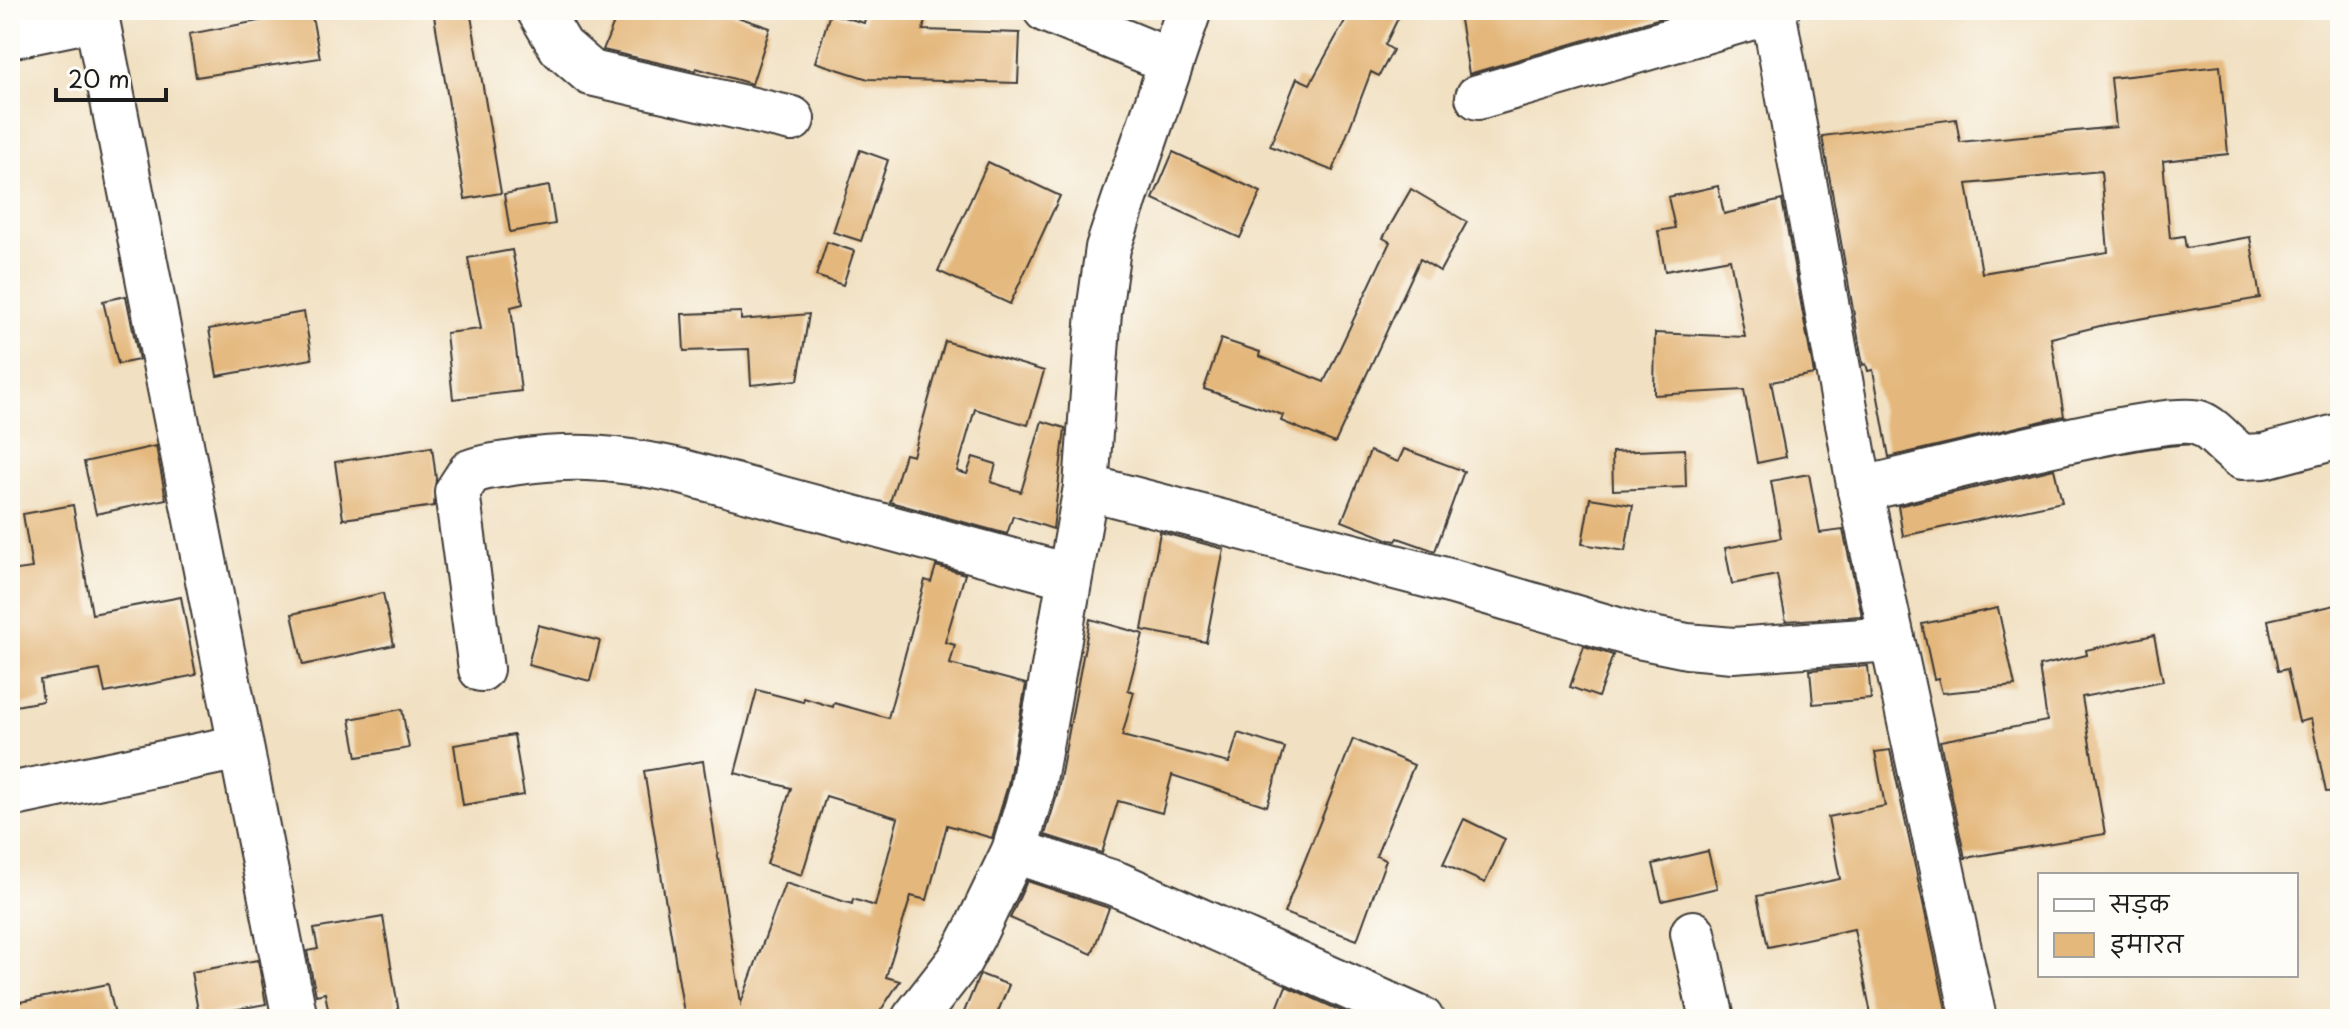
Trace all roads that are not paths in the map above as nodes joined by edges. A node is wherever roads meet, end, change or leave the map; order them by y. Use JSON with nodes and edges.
{"nodes":[{"id":1,"x":539,"y":10,"type":"edge"},
{"id":2,"x":1046,"y":10,"type":"edge"},
{"id":3,"x":1189,"y":10,"type":"edge"},
{"id":4,"x":1774,"y":10,"type":"edge"},
{"id":5,"x":96,"y":14,"type":"edge"},
{"id":6,"x":10,"y":36,"type":"edge"},
{"id":7,"x":1170,"y":61,"type":"junction"},
{"id":8,"x":1478,"y":97,"type":"dead end"},
{"id":9,"x":792,"y":119,"type":"dead end"},
{"id":10,"x":2340,"y":436,"type":"edge"},
{"id":11,"x":1086,"y":487,"type":"junction"},
{"id":12,"x":1860,"y":490,"type":"junction"},
{"id":13,"x":1068,"y":576,"type":"junction"},
{"id":14,"x":1892,"y":639,"type":"junction"},
{"id":15,"x":481,"y":669,"type":"dead end"},
{"id":16,"x":240,"y":747,"type":"junction"},
{"id":17,"x":10,"y":795,"type":"edge"},
{"id":18,"x":1014,"y":851,"type":"junction"},
{"id":19,"x":1693,"y":933,"type":"dead end"},
{"id":20,"x":295,"y":1019,"type":"edge"},
{"id":21,"x":914,"y":1019,"type":"edge"},
{"id":22,"x":1421,"y":1019,"type":"edge"},
{"id":23,"x":1712,"y":1019,"type":"edge"},
{"id":24,"x":1974,"y":1019,"type":"edge"}],
"edges":[{"from":1,"to":9,"type":"street"},
{"from":2,"to":7,"type":"street"},
{"from":3,"to":7,"type":"street"},
{"from":4,"to":8,"type":"street"},
{"from":4,"to":12,"type":"street"},
{"from":5,"to":6,"type":"street"},
{"from":5,"to":16,"type":"street"},
{"from":7,"to":11,"type":"street"},
{"from":10,"to":12,"type":"street"},
{"from":11,"to":13,"type":"street"},
{"from":11,"to":14,"type":"street"},
{"from":12,"to":14,"type":"street"},
{"from":13,"to":15,"type":"street"},
{"from":13,"to":18,"type":"street"},
{"from":14,"to":24,"type":"street"},
{"from":16,"to":17,"type":"street"},
{"from":16,"to":20,"type":"street"},
{"from":18,"to":21,"type":"street"},
{"from":18,"to":22,"type":"street"},
{"from":19,"to":23,"type":"street"}]}
